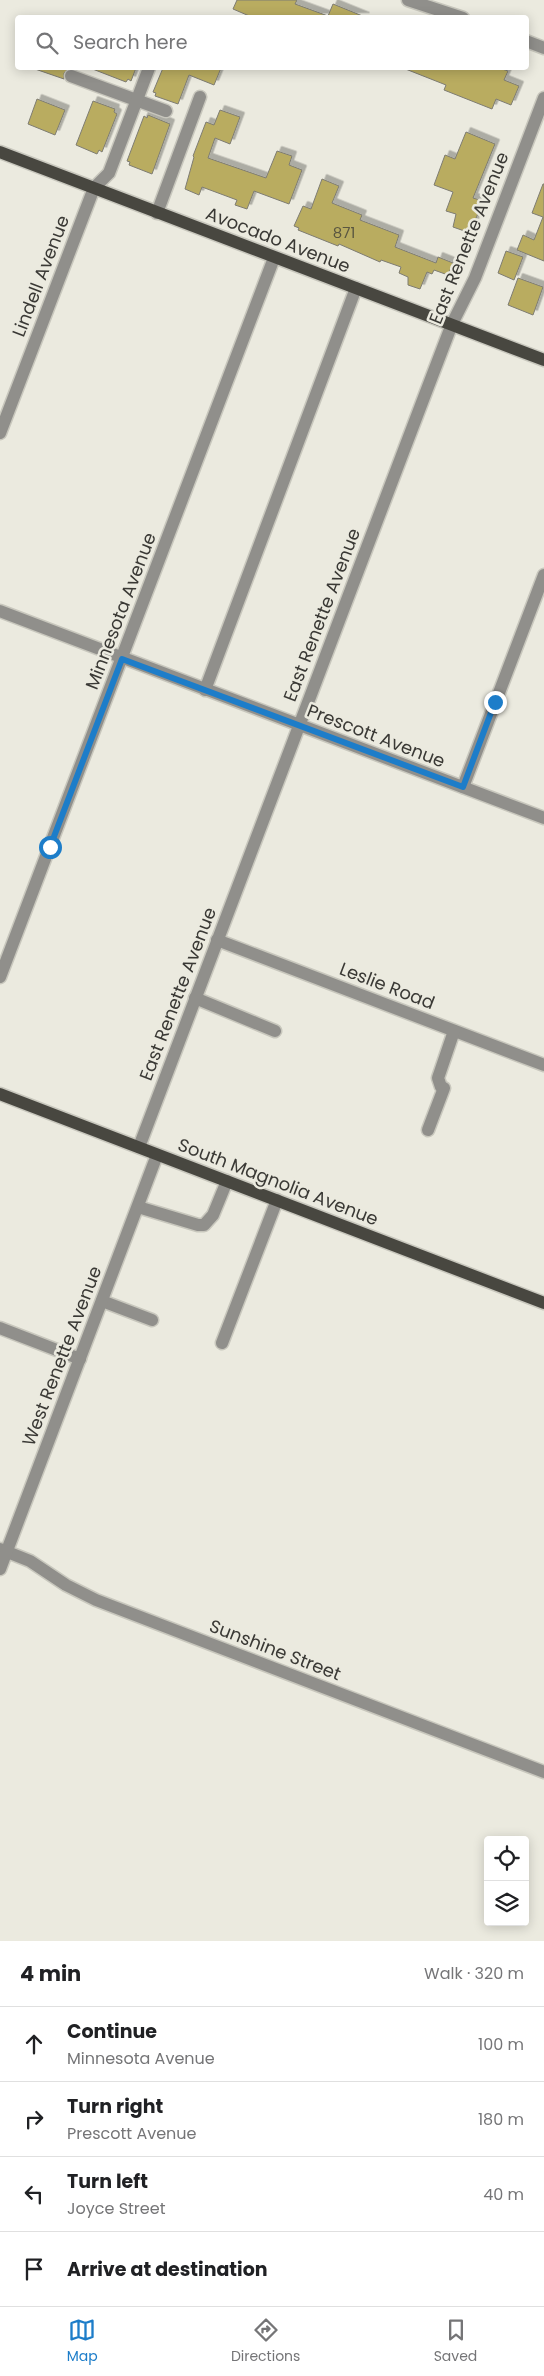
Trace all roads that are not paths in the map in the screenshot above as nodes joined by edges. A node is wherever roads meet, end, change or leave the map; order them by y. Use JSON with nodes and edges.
{"nodes":[{"id":1,"x":408,"y":0,"type":"edge"},
{"id":2,"x":454,"y":15,"type":"edge"},
{"id":3,"x":529,"y":43,"type":"edge"},
{"id":4,"x":544,"y":48,"type":"edge"},
{"id":5,"x":147,"y":70,"type":"edge"},
{"id":6,"x":71,"y":76,"type":"dead end"},
{"id":7,"x":200,"y":97,"type":"dead end"},
{"id":8,"x":544,"y":98,"type":"edge"},
{"id":9,"x":137,"y":100,"type":"junction"},
{"id":10,"x":166,"y":111,"type":"dead end"},
{"id":11,"x":0,"y":152,"type":"edge"},
{"id":12,"x":94,"y":188,"type":"junction"},
{"id":13,"x":157,"y":213,"type":"junction"},
{"id":14,"x":274,"y":258,"type":"junction"},
{"id":15,"x":356,"y":288,"type":"junction"},
{"id":16,"x":452,"y":324,"type":"junction"},
{"id":17,"x":544,"y":360,"type":"edge"},
{"id":18,"x":0,"y":433,"type":"edge"},
{"id":19,"x":544,"y":575,"type":"edge"},
{"id":20,"x":0,"y":611,"type":"edge"},
{"id":21,"x":122,"y":659,"type":"junction"},
{"id":22,"x":205,"y":690,"type":"junction"},
{"id":23,"x":298,"y":725,"type":"junction"},
{"id":24,"x":463,"y":787,"type":"junction"},
{"id":25,"x":544,"y":818,"type":"edge"},
{"id":26,"x":217,"y":940,"type":"junction"},
{"id":27,"x":0,"y":977,"type":"edge"},
{"id":28,"x":195,"y":998,"type":"junction"},
{"id":29,"x":275,"y":1031,"type":"dead end"},
{"id":30,"x":454,"y":1031,"type":"junction"},
{"id":31,"x":544,"y":1065,"type":"edge"},
{"id":32,"x":0,"y":1094,"type":"edge"},
{"id":33,"x":428,"y":1130,"type":"dead end"},
{"id":34,"x":139,"y":1148,"type":"junction"},
{"id":35,"x":158,"y":1154,"type":"junction"},
{"id":36,"x":227,"y":1181,"type":"junction"},
{"id":37,"x":277,"y":1200,"type":"junction"},
{"id":38,"x":138,"y":1207,"type":"junction"},
{"id":39,"x":102,"y":1301,"type":"junction"},
{"id":40,"x":544,"y":1303,"type":"edge"},
{"id":41,"x":152,"y":1320,"type":"dead end"},
{"id":42,"x":0,"y":1328,"type":"edge"},
{"id":43,"x":222,"y":1343,"type":"dead end"},
{"id":44,"x":80,"y":1359,"type":"junction"},
{"id":45,"x":3,"y":1550,"type":"edge"},
{"id":46,"x":0,"y":1569,"type":"edge"},
{"id":47,"x":544,"y":1772,"type":"edge"}],
"edges":[{"from":1,"to":2,"type":"street"},
{"from":3,"to":4,"type":"street"},
{"from":5,"to":9,"type":"street"},
{"from":6,"to":9,"type":"street"},
{"from":7,"to":13,"type":"street"},
{"from":8,"to":16,"type":"street","name":"East Renette Avenue"},
{"from":9,"to":10,"type":"street"},
{"from":9,"to":12,"type":"street"},
{"from":11,"to":12,"type":"main road","name":"Avocado Avenue"},
{"from":12,"to":13,"type":"main road","name":"Avocado Avenue"},
{"from":12,"to":18,"type":"street","name":"Lindell Avenue"},
{"from":13,"to":14,"type":"main road","name":"Avocado Avenue"},
{"from":14,"to":15,"type":"main road","name":"Avocado Avenue"},
{"from":14,"to":21,"type":"street","name":"Minnesota Avenue"},
{"from":15,"to":16,"type":"main road","name":"Avocado Avenue"},
{"from":15,"to":22,"type":"street"},
{"from":16,"to":17,"type":"main road","name":"Avocado Avenue"},
{"from":16,"to":23,"type":"street","name":"East Renette Avenue"},
{"from":19,"to":24,"type":"street"},
{"from":20,"to":21,"type":"street","name":"Prescott Avenue"},
{"from":21,"to":22,"type":"street","name":"Prescott Avenue"},
{"from":21,"to":27,"type":"street","name":"Minnesota Avenue"},
{"from":22,"to":23,"type":"street","name":"Prescott Avenue"},
{"from":23,"to":24,"type":"street","name":"Prescott Avenue"},
{"from":23,"to":26,"type":"street","name":"East Renette Avenue"},
{"from":24,"to":25,"type":"street","name":"Prescott Avenue"},
{"from":26,"to":28,"type":"street","name":"East Renette Avenue"},
{"from":26,"to":30,"type":"street","name":"Leslie Road"},
{"from":28,"to":29,"type":"street"},
{"from":28,"to":34,"type":"street","name":"East Renette Avenue"},
{"from":30,"to":31,"type":"street","name":"Leslie Road"},
{"from":30,"to":33,"type":"street"},
{"from":32,"to":34,"type":"main road","name":"South Magnolia Avenue"},
{"from":34,"to":35,"type":"main road","name":"South Magnolia Avenue"},
{"from":35,"to":36,"type":"main road","name":"South Magnolia Avenue"},
{"from":35,"to":38,"type":"street","name":"West Renette Avenue"},
{"from":36,"to":37,"type":"main road","name":"South Magnolia Avenue"},
{"from":36,"to":38,"type":"street"},
{"from":37,"to":40,"type":"main road","name":"South Magnolia Avenue"},
{"from":37,"to":43,"type":"street"},
{"from":38,"to":39,"type":"street","name":"West Renette Avenue"},
{"from":39,"to":41,"type":"street"},
{"from":39,"to":44,"type":"street","name":"West Renette Avenue"},
{"from":42,"to":44,"type":"street"},
{"from":44,"to":45,"type":"street","name":"West Renette Avenue"},
{"from":45,"to":46,"type":"street","name":"West Renette Avenue"},
{"from":45,"to":47,"type":"street","name":"Sunshine Street"}]}
